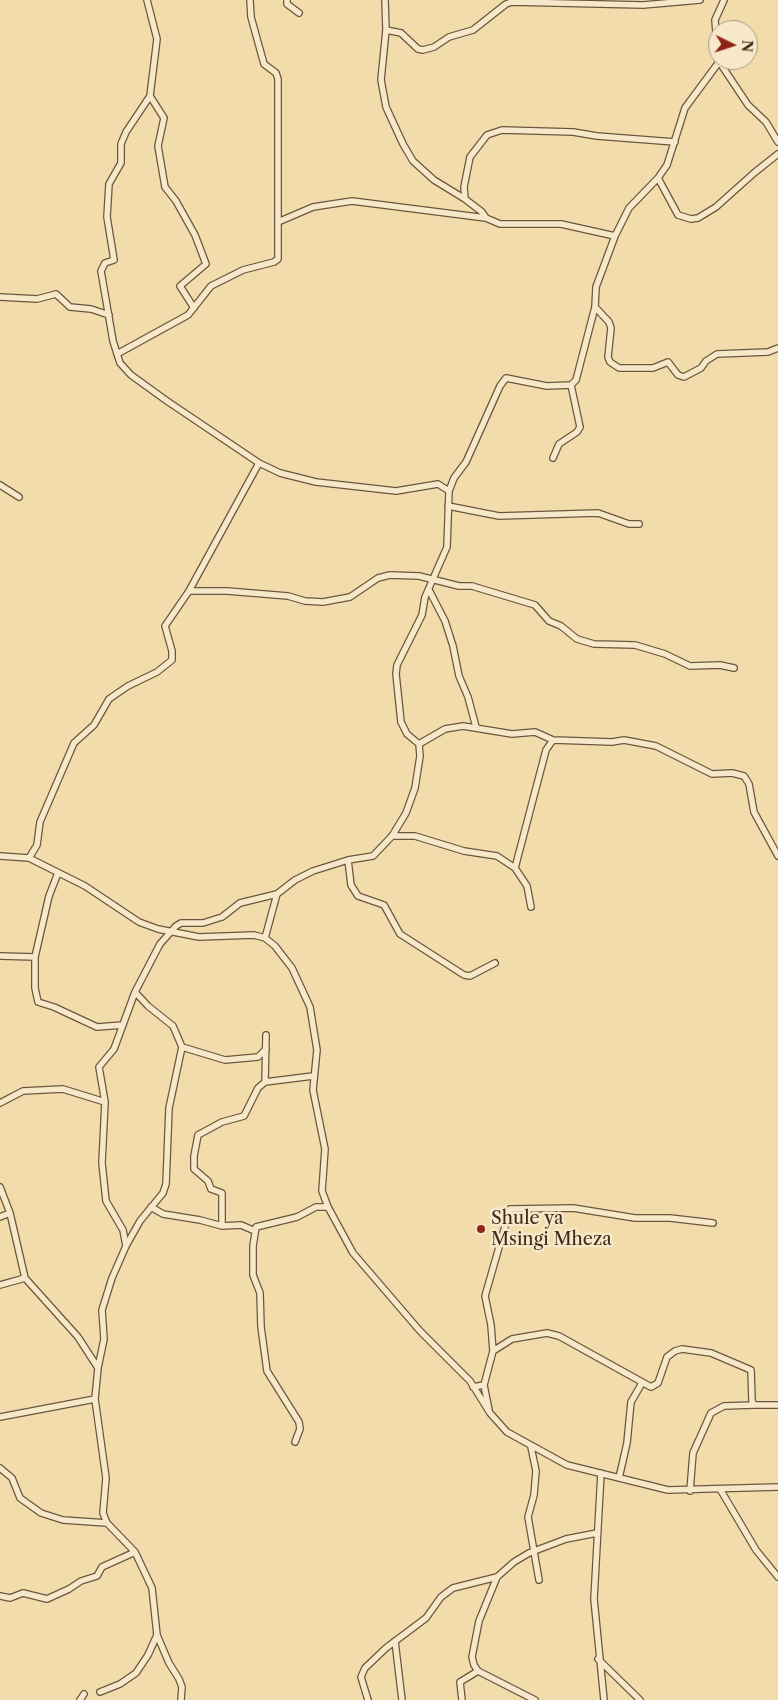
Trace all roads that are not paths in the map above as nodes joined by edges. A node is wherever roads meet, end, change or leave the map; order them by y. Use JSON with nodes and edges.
{"nodes":[{"id":1,"x":147,"y":0,"type":"edge"},
{"id":2,"x":250,"y":0,"type":"edge"},
{"id":3,"x":287,"y":0,"type":"edge"},
{"id":4,"x":384,"y":0,"type":"edge"},
{"id":5,"x":700,"y":0,"type":"edge"},
{"id":6,"x":724,"y":0,"type":"edge"},
{"id":7,"x":299,"y":13,"type":"dead end"},
{"id":8,"x":715,"y":20,"type":"edge"},
{"id":9,"x":386,"y":30,"type":"junction"},
{"id":10,"x":711,"y":70,"type":"edge"},
{"id":11,"x":725,"y":70,"type":"edge"},
{"id":12,"x":150,"y":96,"type":"junction"},
{"id":13,"x":675,"y":142,"type":"junction"},
{"id":14,"x":778,"y":142,"type":"edge"},
{"id":15,"x":778,"y":154,"type":"edge"},
{"id":16,"x":658,"y":178,"type":"junction"},
{"id":17,"x":465,"y":199,"type":"junction"},
{"id":18,"x":486,"y":218,"type":"junction"},
{"id":19,"x":278,"y":222,"type":"junction"},
{"id":20,"x":615,"y":236,"type":"junction"},
{"id":21,"x":0,"y":296,"type":"edge"},
{"id":22,"x":595,"y":307,"type":"junction"},
{"id":23,"x":194,"y":308,"type":"junction"},
{"id":24,"x":110,"y":315,"type":"junction"},
{"id":25,"x":778,"y":348,"type":"edge"},
{"id":26,"x":117,"y":354,"type":"junction"},
{"id":27,"x":571,"y":385,"type":"junction"},
{"id":28,"x":553,"y":458,"type":"dead end"},
{"id":29,"x":259,"y":463,"type":"junction"},
{"id":30,"x":0,"y":485,"type":"edge"},
{"id":31,"x":449,"y":491,"type":"junction"},
{"id":32,"x":18,"y":497,"type":"dead end"},
{"id":33,"x":448,"y":506,"type":"junction"},
{"id":34,"x":639,"y":524,"type":"dead end"},
{"id":35,"x":434,"y":579,"type":"junction"},
{"id":36,"x":428,"y":590,"type":"junction"},
{"id":37,"x":189,"y":591,"type":"junction"},
{"id":38,"x":734,"y":668,"type":"dead end"},
{"id":39,"x":476,"y":727,"type":"junction"},
{"id":40,"x":553,"y":740,"type":"junction"},
{"id":41,"x":418,"y":744,"type":"junction"},
{"id":42,"x":392,"y":836,"type":"junction"},
{"id":43,"x":0,"y":856,"type":"edge"},
{"id":44,"x":778,"y":856,"type":"edge"},
{"id":45,"x":28,"y":858,"type":"junction"},
{"id":46,"x":348,"y":860,"type":"junction"},
{"id":47,"x":516,"y":868,"type":"junction"},
{"id":48,"x":58,"y":874,"type":"junction"},
{"id":49,"x":277,"y":894,"type":"junction"},
{"id":50,"x":531,"y":907,"type":"dead end"},
{"id":51,"x":171,"y":930,"type":"junction"},
{"id":52,"x":265,"y":938,"type":"junction"},
{"id":53,"x":0,"y":956,"type":"edge"},
{"id":54,"x":35,"y":957,"type":"junction"},
{"id":55,"x":495,"y":963,"type":"dead end"},
{"id":56,"x":135,"y":992,"type":"junction"},
{"id":57,"x":123,"y":1025,"type":"junction"},
{"id":58,"x":266,"y":1035,"type":"dead end"},
{"id":59,"x":182,"y":1047,"type":"junction"},
{"id":60,"x":266,"y":1049,"type":"junction"},
{"id":61,"x":313,"y":1076,"type":"junction"},
{"id":62,"x":265,"y":1082,"type":"junction"},
{"id":63,"x":1,"y":1100,"type":"edge"},
{"id":64,"x":105,"y":1102,"type":"junction"},
{"id":65,"x":0,"y":1187,"type":"edge"},
{"id":66,"x":328,"y":1206,"type":"junction"},
{"id":67,"x":151,"y":1207,"type":"junction"},
{"id":68,"x":10,"y":1213,"type":"junction"},
{"id":69,"x":0,"y":1217,"type":"edge"},
{"id":70,"x":714,"y":1223,"type":"dead end"},
{"id":71,"x":222,"y":1226,"type":"junction"},
{"id":72,"x":123,"y":1230,"type":"junction"},
{"id":73,"x":255,"y":1231,"type":"junction"},
{"id":74,"x":133,"y":1235,"type":"junction"},
{"id":75,"x":126,"y":1246,"type":"junction"},
{"id":76,"x":25,"y":1278,"type":"junction"},
{"id":77,"x":0,"y":1286,"type":"edge"},
{"id":78,"x":493,"y":1351,"type":"junction"},
{"id":79,"x":98,"y":1368,"type":"junction"},
{"id":80,"x":642,"y":1383,"type":"junction"},
{"id":81,"x":484,"y":1385,"type":"junction"},
{"id":82,"x":473,"y":1387,"type":"junction"},
{"id":83,"x":95,"y":1399,"type":"junction"},
{"id":84,"x":754,"y":1405,"type":"junction"},
{"id":85,"x":778,"y":1405,"type":"edge"},
{"id":86,"x":490,"y":1413,"type":"junction"},
{"id":87,"x":0,"y":1417,"type":"edge"},
{"id":88,"x":294,"y":1442,"type":"dead end"},
{"id":89,"x":531,"y":1447,"type":"junction"},
{"id":90,"x":0,"y":1468,"type":"edge"},
{"id":91,"x":600,"y":1474,"type":"junction"},
{"id":92,"x":619,"y":1478,"type":"junction"},
{"id":93,"x":778,"y":1487,"type":"edge"},
{"id":94,"x":720,"y":1489,"type":"junction"},
{"id":95,"x":690,"y":1491,"type":"junction"},
{"id":96,"x":107,"y":1523,"type":"junction"},
{"id":97,"x":597,"y":1533,"type":"junction"},
{"id":98,"x":135,"y":1552,"type":"junction"},
{"id":99,"x":535,"y":1552,"type":"junction"},
{"id":100,"x":497,"y":1577,"type":"junction"},
{"id":101,"x":778,"y":1577,"type":"edge"},
{"id":102,"x":539,"y":1580,"type":"dead end"},
{"id":103,"x":0,"y":1596,"type":"edge"},
{"id":104,"x":157,"y":1635,"type":"junction"},
{"id":105,"x":395,"y":1641,"type":"junction"},
{"id":106,"x":598,"y":1659,"type":"junction"},
{"id":107,"x":478,"y":1671,"type":"junction"},
{"id":108,"x":100,"y":1692,"type":"dead end"},
{"id":109,"x":84,"y":1694,"type":"dead end"},
{"id":110,"x":80,"y":1700,"type":"edge"},
{"id":111,"x":180,"y":1700,"type":"edge"},
{"id":112,"x":368,"y":1700,"type":"edge"},
{"id":113,"x":402,"y":1700,"type":"edge"},
{"id":114,"x":462,"y":1700,"type":"edge"},
{"id":115,"x":535,"y":1700,"type":"edge"},
{"id":116,"x":604,"y":1700,"type":"edge"},
{"id":117,"x":640,"y":1700,"type":"edge"}],
"edges":[{"from":1,"to":12,"type":"street"},
{"from":2,"to":19,"type":"street"},
{"from":3,"to":7,"type":"street"},
{"from":4,"to":9,"type":"street"},
{"from":5,"to":9,"type":"street"},
{"from":6,"to":8,"type":"street"},
{"from":9,"to":17,"type":"street"},
{"from":10,"to":13,"type":"street"},
{"from":11,"to":14,"type":"street"},
{"from":12,"to":23,"type":"street"},
{"from":12,"to":24,"type":"street"},
{"from":13,"to":16,"type":"street"},
{"from":13,"to":17,"type":"street"},
{"from":15,"to":16,"type":"street"},
{"from":16,"to":20,"type":"street"},
{"from":17,"to":18,"type":"street"},
{"from":18,"to":19,"type":"street"},
{"from":18,"to":20,"type":"street"},
{"from":19,"to":23,"type":"street"},
{"from":20,"to":22,"type":"street"},
{"from":21,"to":24,"type":"street"},
{"from":22,"to":25,"type":"street"},
{"from":22,"to":27,"type":"street"},
{"from":23,"to":26,"type":"street"},
{"from":24,"to":26,"type":"street"},
{"from":26,"to":29,"type":"street"},
{"from":27,"to":28,"type":"street"},
{"from":27,"to":31,"type":"street"},
{"from":29,"to":31,"type":"street"},
{"from":29,"to":37,"type":"street"},
{"from":30,"to":32,"type":"street"},
{"from":31,"to":33,"type":"street"},
{"from":33,"to":34,"type":"street"},
{"from":33,"to":35,"type":"street"},
{"from":35,"to":36,"type":"street"},
{"from":35,"to":37,"type":"street"},
{"from":35,"to":38,"type":"street"},
{"from":36,"to":39,"type":"street"},
{"from":36,"to":41,"type":"street"},
{"from":37,"to":45,"type":"street"},
{"from":39,"to":40,"type":"street"},
{"from":39,"to":41,"type":"street"},
{"from":40,"to":44,"type":"street"},
{"from":40,"to":47,"type":"street"},
{"from":41,"to":42,"type":"street"},
{"from":42,"to":46,"type":"street"},
{"from":42,"to":47,"type":"street"},
{"from":43,"to":45,"type":"street"},
{"from":45,"to":48,"type":"street"},
{"from":46,"to":49,"type":"street"},
{"from":46,"to":55,"type":"street"},
{"from":47,"to":50,"type":"street"},
{"from":48,"to":51,"type":"street"},
{"from":48,"to":54,"type":"street"},
{"from":49,"to":51,"type":"street"},
{"from":49,"to":52,"type":"street"},
{"from":51,"to":52,"type":"street"},
{"from":51,"to":56,"type":"street"},
{"from":52,"to":61,"type":"street"},
{"from":53,"to":54,"type":"street"},
{"from":54,"to":57,"type":"street"},
{"from":56,"to":57,"type":"street"},
{"from":56,"to":59,"type":"street"},
{"from":57,"to":64,"type":"street"},
{"from":58,"to":60,"type":"street"},
{"from":59,"to":60,"type":"street"},
{"from":59,"to":67,"type":"street"},
{"from":60,"to":62,"type":"street"},
{"from":61,"to":62,"type":"street"},
{"from":61,"to":66,"type":"street"},
{"from":62,"to":71,"type":"street"},
{"from":63,"to":64,"type":"street"},
{"from":64,"to":72,"type":"street"},
{"from":65,"to":68,"type":"street"},
{"from":66,"to":73,"type":"street"},
{"from":66,"to":82,"type":"street"},
{"from":67,"to":71,"type":"street"},
{"from":67,"to":74,"type":"street"},
{"from":68,"to":69,"type":"street"},
{"from":68,"to":76,"type":"street"},
{"from":70,"to":78,"type":"street"},
{"from":71,"to":73,"type":"street"},
{"from":72,"to":74,"type":"street"},
{"from":72,"to":75,"type":"street"},
{"from":73,"to":88,"type":"street"},
{"from":74,"to":75,"type":"street"},
{"from":75,"to":79,"type":"street"},
{"from":76,"to":77,"type":"street"},
{"from":76,"to":79,"type":"street"},
{"from":78,"to":80,"type":"street"},
{"from":78,"to":81,"type":"street"},
{"from":79,"to":83,"type":"street"},
{"from":80,"to":84,"type":"street"},
{"from":80,"to":92,"type":"street"},
{"from":81,"to":82,"type":"street"},
{"from":81,"to":86,"type":"street"},
{"from":82,"to":86,"type":"street"},
{"from":83,"to":87,"type":"street"},
{"from":83,"to":96,"type":"street"},
{"from":84,"to":85,"type":"street"},
{"from":84,"to":95,"type":"street"},
{"from":86,"to":89,"type":"street"},
{"from":89,"to":91,"type":"street"},
{"from":89,"to":99,"type":"street"},
{"from":90,"to":96,"type":"street"},
{"from":91,"to":92,"type":"street"},
{"from":91,"to":97,"type":"street"},
{"from":92,"to":95,"type":"street"},
{"from":93,"to":94,"type":"street"},
{"from":94,"to":95,"type":"street"},
{"from":94,"to":101,"type":"street"},
{"from":96,"to":98,"type":"street"},
{"from":97,"to":99,"type":"street"},
{"from":97,"to":106,"type":"street"},
{"from":98,"to":103,"type":"street"},
{"from":98,"to":104,"type":"street"},
{"from":99,"to":100,"type":"street"},
{"from":99,"to":102,"type":"street"},
{"from":100,"to":105,"type":"street"},
{"from":100,"to":107,"type":"street"},
{"from":104,"to":108,"type":"street"},
{"from":104,"to":111,"type":"street"},
{"from":105,"to":112,"type":"street"},
{"from":105,"to":113,"type":"street"},
{"from":106,"to":116,"type":"street"},
{"from":106,"to":117,"type":"street"},
{"from":107,"to":114,"type":"street"},
{"from":107,"to":115,"type":"street"},
{"from":109,"to":110,"type":"street"}]}
